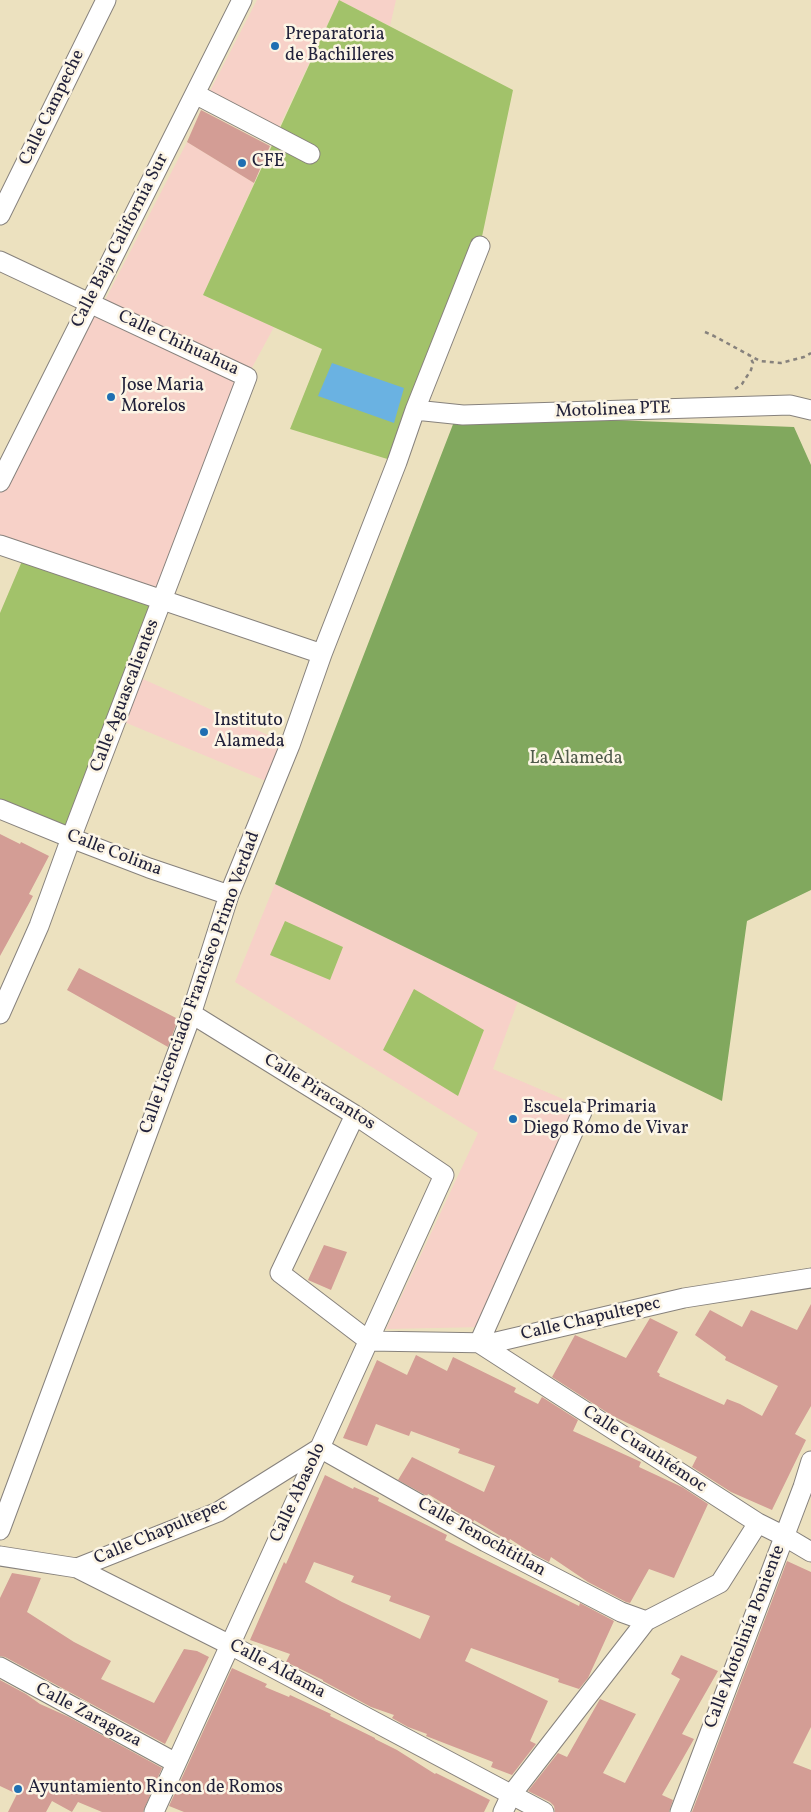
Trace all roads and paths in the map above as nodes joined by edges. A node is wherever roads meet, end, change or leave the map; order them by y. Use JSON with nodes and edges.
{"nodes":[{"id":1,"x":106,"y":0,"type":"edge"},
{"id":2,"x":242,"y":0,"type":"edge"},
{"id":3,"x":195,"y":94,"type":"junction"},
{"id":4,"x":310,"y":154,"type":"dead end"},
{"id":5,"x":0,"y":215,"type":"edge"},
{"id":6,"x":480,"y":246,"type":"dead end"},
{"id":7,"x":0,"y":260,"type":"edge"},
{"id":8,"x":90,"y":303,"type":"junction"},
{"id":9,"x":705,"y":332,"type":"dead end"},
{"id":10,"x":811,"y":353,"type":"edge"},
{"id":11,"x":748,"y":354,"type":"junction"},
{"id":12,"x":247,"y":377,"type":"joint"},
{"id":13,"x":734,"y":389,"type":"dead end"},
{"id":14,"x":415,"y":410,"type":"junction"},
{"id":15,"x":811,"y":410,"type":"edge"},
{"id":16,"x":0,"y":482,"type":"edge"},
{"id":17,"x":0,"y":545,"type":"edge"},
{"id":18,"x":163,"y":601,"type":"junction"},
{"id":19,"x":322,"y":654,"type":"junction"},
{"id":20,"x":0,"y":809,"type":"edge"},
{"id":21,"x":71,"y":838,"type":"junction"},
{"id":22,"x":228,"y":895,"type":"junction"},
{"id":23,"x":0,"y":1014,"type":"edge"},
{"id":24,"x":192,"y":1014,"type":"junction"},
{"id":25,"x":582,"y":1112,"type":"dead end"},
{"id":26,"x":355,"y":1115,"type":"junction"},
{"id":27,"x":444,"y":1174,"type":"joint"},
{"id":28,"x":811,"y":1278,"type":"edge"},
{"id":29,"x":369,"y":1342,"type":"junction"},
{"id":30,"x":479,"y":1343,"type":"junction"},
{"id":31,"x":320,"y":1448,"type":"junction"},
{"id":32,"x":811,"y":1461,"type":"edge"},
{"id":33,"x":758,"y":1523,"type":"junction"},
{"id":34,"x":0,"y":1530,"type":"edge"},
{"id":35,"x":784,"y":1536,"type":"junction"},
{"id":36,"x":811,"y":1552,"type":"edge"},
{"id":37,"x":0,"y":1556,"type":"edge"},
{"id":38,"x":77,"y":1568,"type":"junction"},
{"id":39,"x":646,"y":1621,"type":"junction"},
{"id":40,"x":230,"y":1645,"type":"junction"},
{"id":41,"x":0,"y":1667,"type":"edge"},
{"id":42,"x":176,"y":1763,"type":"junction"},
{"id":43,"x":511,"y":1795,"type":"junction"},
{"id":44,"x":159,"y":1811,"type":"edge"},
{"id":45,"x":503,"y":1812,"type":"edge"},
{"id":46,"x":544,"y":1812,"type":"edge"},
{"id":47,"x":680,"y":1812,"type":"edge"}],
"edges":[{"from":1,"to":5,"type":"street","name":"Calle Campeche"},
{"from":2,"to":3,"type":"street","name":"Calle Baja California Sur"},
{"from":3,"to":4,"type":"street"},
{"from":3,"to":8,"type":"street","name":"Calle Baja California Sur"},
{"from":6,"to":14,"type":"street","name":"Calle Licenciado Francisco Primo Verdad"},
{"from":7,"to":8,"type":"street","name":"Calle Chihuahua"},
{"from":8,"to":12,"type":"street","name":"Calle Chihuahua"},
{"from":8,"to":16,"type":"street","name":"Calle Baja California Sur"},
{"from":9,"to":11,"type":"path"},
{"from":10,"to":11,"type":"path"},
{"from":11,"to":13,"type":"path"},
{"from":12,"to":18,"type":"street","name":"Calle Aguascalientes"},
{"from":14,"to":15,"type":"street","name":"Motolinea PTE"},
{"from":14,"to":19,"type":"street","name":"Calle Licenciado Francisco Primo Verdad"},
{"from":17,"to":18,"type":"street"},
{"from":18,"to":19,"type":"street"},
{"from":18,"to":21,"type":"street","name":"Calle Aguascalientes"},
{"from":19,"to":22,"type":"street","name":"Calle Licenciado Francisco Primo Verdad"},
{"from":20,"to":21,"type":"street","name":"Calle Colima"},
{"from":21,"to":22,"type":"street","name":"Calle Colima"},
{"from":21,"to":23,"type":"street","name":"Calle Aguascalientes"},
{"from":22,"to":24,"type":"street","name":"Calle Licenciado Francisco Primo Verdad"},
{"from":24,"to":26,"type":"street","name":"Calle Piracantos"},
{"from":24,"to":34,"type":"street","name":"Calle Licenciado Francisco Primo Verdad"},
{"from":25,"to":30,"type":"street"},
{"from":26,"to":27,"type":"street","name":"Calle Piracantos"},
{"from":26,"to":29,"type":"street"},
{"from":27,"to":29,"type":"street","name":"Calle Abasolo"},
{"from":28,"to":30,"type":"street","name":"Calle Chapultepec"},
{"from":29,"to":30,"type":"street","name":"Calle Chapultepec"},
{"from":29,"to":31,"type":"street","name":"Calle Abasolo"},
{"from":30,"to":33,"type":"street","name":"Calle Cuauhtémoc"},
{"from":31,"to":38,"type":"street","name":"Calle Chapultepec"},
{"from":31,"to":39,"type":"street","name":"Calle Tenochtitlan"},
{"from":31,"to":40,"type":"street","name":"Calle Abasolo"},
{"from":32,"to":35,"type":"street","name":"Calle Motolinía Poniente"},
{"from":33,"to":35,"type":"street","name":"Calle Cuauhtémoc"},
{"from":33,"to":39,"type":"street"},
{"from":35,"to":36,"type":"street","name":"Calle Cuauhtémoc"},
{"from":35,"to":47,"type":"street","name":"Calle Motolinía Poniente"},
{"from":37,"to":38,"type":"street","name":"Calle Aldama"},
{"from":38,"to":40,"type":"street","name":"Calle Aldama"},
{"from":39,"to":43,"type":"street"},
{"from":40,"to":42,"type":"street","name":"Calle Abasolo"},
{"from":40,"to":43,"type":"street","name":"Calle Aldama"},
{"from":41,"to":42,"type":"street","name":"Calle Zaragoza"},
{"from":42,"to":44,"type":"street","name":"Calle Abasolo"},
{"from":43,"to":45,"type":"street"},
{"from":43,"to":46,"type":"street","name":"Calle Aldama"}]}
